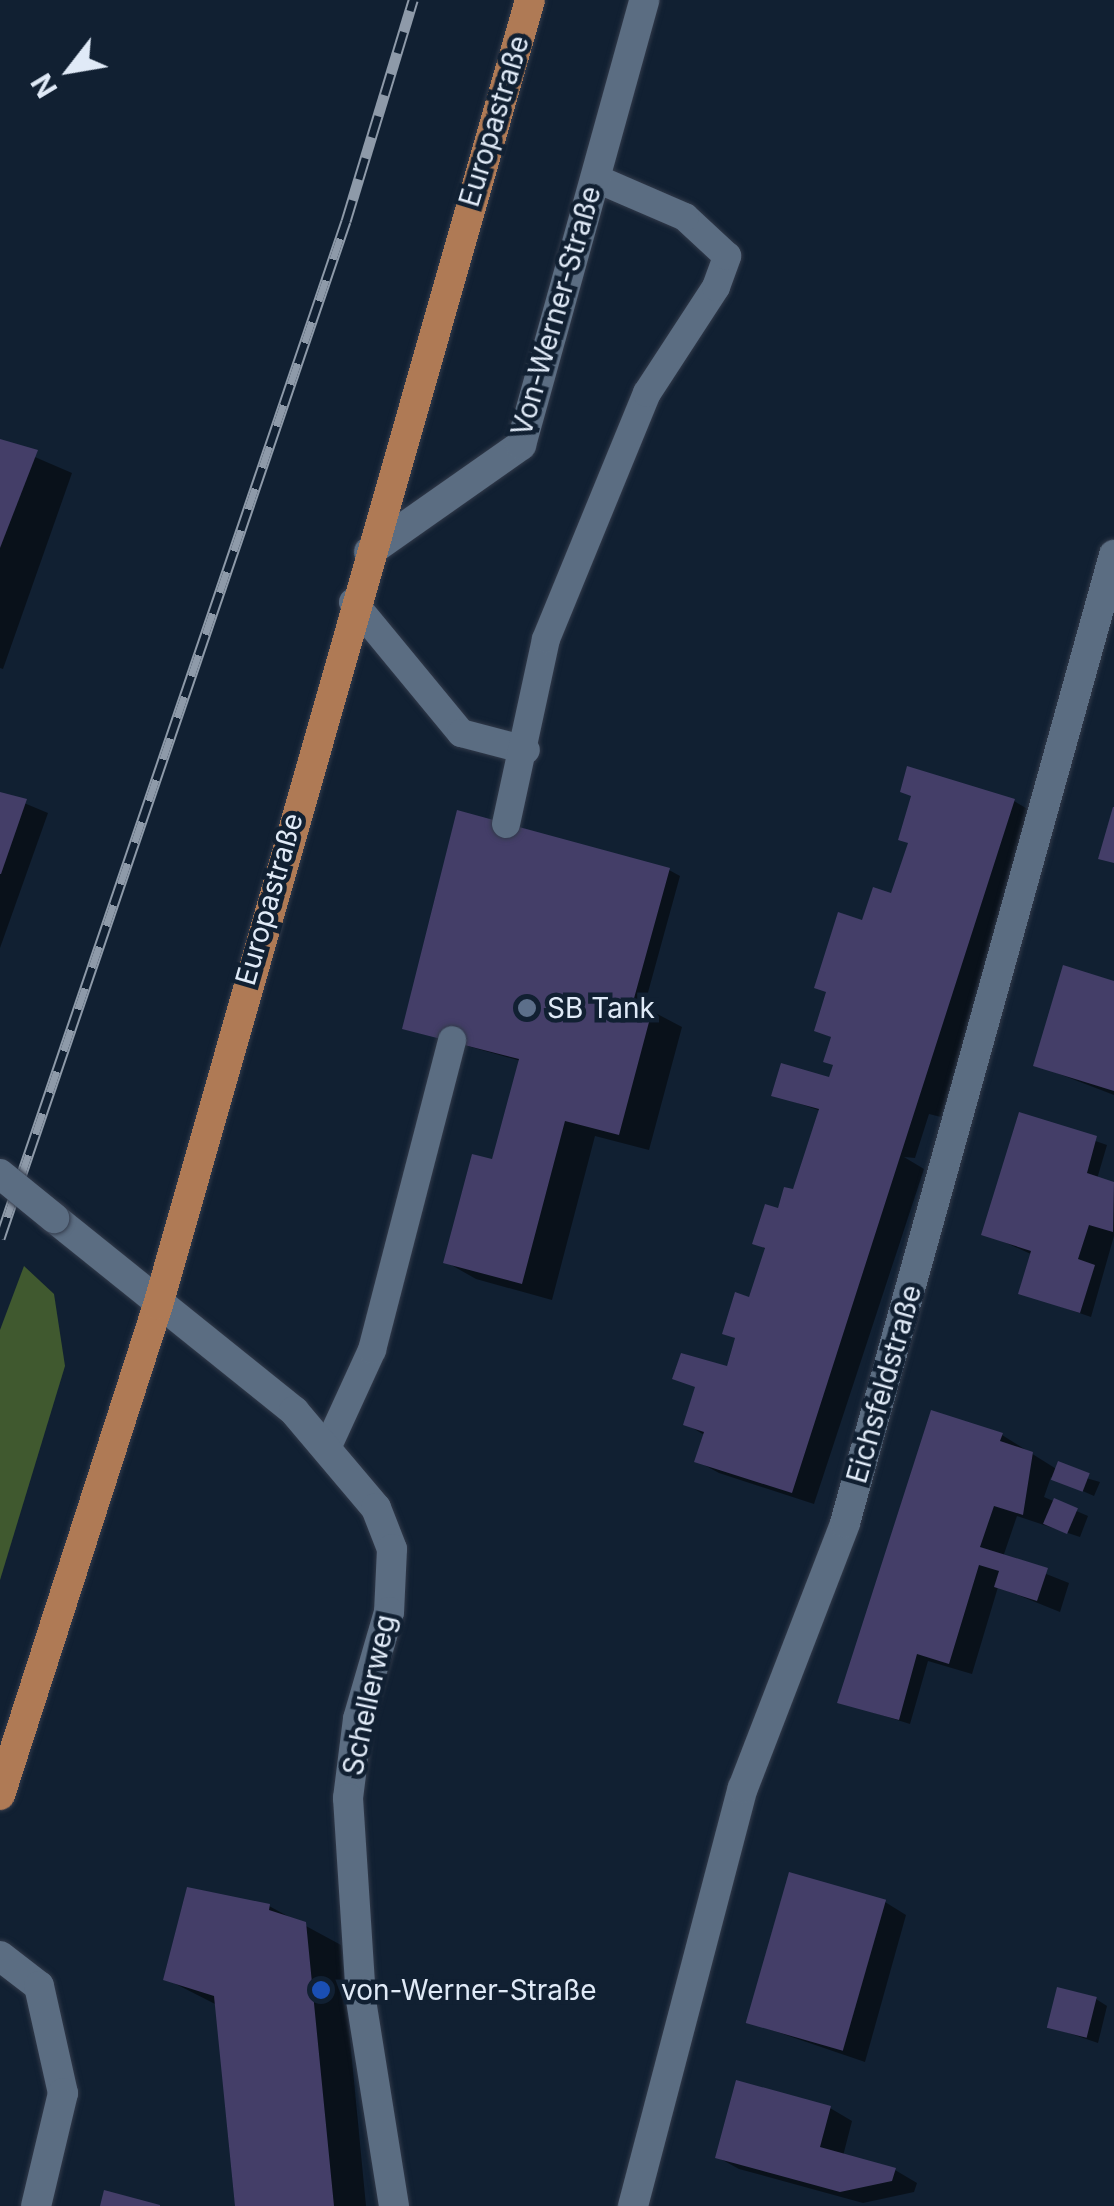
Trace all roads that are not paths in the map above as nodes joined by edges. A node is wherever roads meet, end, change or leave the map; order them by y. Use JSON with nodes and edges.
{"nodes":[{"id":1,"x":530,"y":0,"type":"edge"},
{"id":2,"x":644,"y":0,"type":"edge"},
{"id":3,"x":595,"y":178,"type":"junction"},
{"id":4,"x":369,"y":552,"type":"junction"},
{"id":5,"x":1114,"y":555,"type":"edge"},
{"id":6,"x":353,"y":602,"type":"junction"},
{"id":7,"x":526,"y":750,"type":"junction"},
{"id":8,"x":506,"y":824,"type":"dead end"},
{"id":9,"x":452,"y":1040,"type":"dead end"},
{"id":10,"x":0,"y":1174,"type":"edge"},
{"id":11,"x":158,"y":1305,"type":"junction"},
{"id":12,"x":328,"y":1446,"type":"junction"},
{"id":13,"x":0,"y":1795,"type":"edge"},
{"id":14,"x":0,"y":1956,"type":"edge"},
{"id":15,"x":36,"y":2206,"type":"edge"},
{"id":16,"x":394,"y":2206,"type":"edge"},
{"id":17,"x":633,"y":2206,"type":"edge"}],
"edges":[{"from":1,"to":4,"type":"main road","name":"Europastraße"},
{"from":2,"to":3,"type":"street","name":"Von-Werner-Straße"},
{"from":3,"to":4,"type":"street","name":"Von-Werner-Straße"},
{"from":3,"to":7,"type":"lane"},
{"from":4,"to":6,"type":"main road","name":"Europastraße"},
{"from":5,"to":17,"type":"street","name":"Eichsfeldstraße"},
{"from":6,"to":7,"type":"lane"},
{"from":6,"to":11,"type":"main road","name":"Europastraße"},
{"from":7,"to":8,"type":"lane"},
{"from":9,"to":12,"type":"lane"},
{"from":10,"to":11,"type":"street","name":"Schellerweg","bridge":true},
{"from":11,"to":12,"type":"street","name":"Schellerweg"},
{"from":11,"to":13,"type":"main road","name":"Europastraße"},
{"from":12,"to":16,"type":"street","name":"Schellerweg"},
{"from":14,"to":15,"type":"street"}]}
